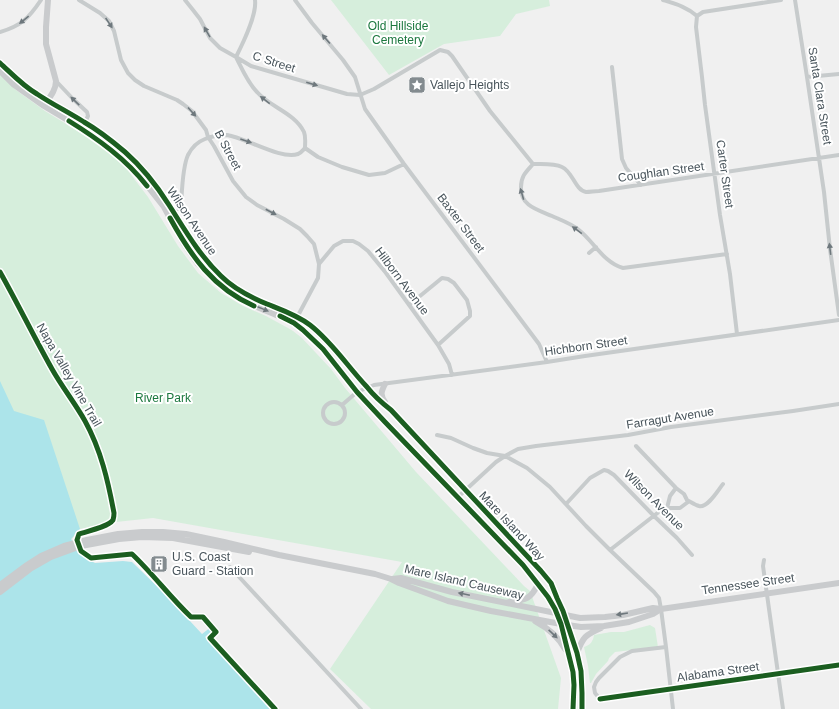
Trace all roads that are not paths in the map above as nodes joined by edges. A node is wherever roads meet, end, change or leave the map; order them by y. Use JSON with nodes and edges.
{"nodes":[{"id":1,"x":41,"y":0,"type":"edge"},
{"id":2,"x":48,"y":0,"type":"edge"},
{"id":3,"x":79,"y":0,"type":"edge"},
{"id":4,"x":185,"y":0,"type":"edge"},
{"id":5,"x":255,"y":0,"type":"edge"},
{"id":6,"x":295,"y":0,"type":"edge"},
{"id":7,"x":663,"y":0,"type":"edge"},
{"id":8,"x":782,"y":0,"type":"edge"},
{"id":9,"x":795,"y":0,"type":"edge"},
{"id":10,"x":697,"y":16,"type":"junction"},
{"id":11,"x":0,"y":32,"type":"edge"},
{"id":12,"x":236,"y":57,"type":"junction"},
{"id":13,"x":0,"y":63,"type":"edge"},
{"id":14,"x":612,"y":67,"type":"dead end"},
{"id":15,"x":0,"y":71,"type":"edge"},
{"id":16,"x":839,"y":74,"type":"edge"},
{"id":17,"x":807,"y":77,"type":"junction"},
{"id":18,"x":56,"y":81,"type":"junction"},
{"id":19,"x":360,"y":95,"type":"junction"},
{"id":20,"x":45,"y":103,"type":"junction"},
{"id":21,"x":85,"y":122,"type":"junction"},
{"id":22,"x":208,"y":138,"type":"junction"},
{"id":23,"x":305,"y":148,"type":"junction"},
{"id":24,"x":839,"y":156,"type":"edge"},
{"id":25,"x":819,"y":158,"type":"junction"},
{"id":26,"x":404,"y":164,"type":"junction"},
{"id":27,"x":533,"y":164,"type":"junction"},
{"id":28,"x":714,"y":174,"type":"junction"},
{"id":29,"x":641,"y":185,"type":"junction"},
{"id":30,"x":170,"y":213,"type":"junction"},
{"id":31,"x":596,"y":247,"type":"junction"},
{"id":32,"x":589,"y":254,"type":"dead end"},
{"id":33,"x":727,"y":254,"type":"junction"},
{"id":34,"x":319,"y":264,"type":"junction"},
{"id":35,"x":409,"y":305,"type":"junction"},
{"id":36,"x":839,"y":315,"type":"edge"},
{"id":37,"x":298,"y":317,"type":"junction"},
{"id":38,"x":839,"y":320,"type":"edge"},
{"id":39,"x":294,"y":324,"type":"junction"},
{"id":40,"x":737,"y":334,"type":"junction"},
{"id":41,"x":438,"y":345,"type":"junction"},
{"id":42,"x":547,"y":362,"type":"junction"},
{"id":43,"x":452,"y":375,"type":"junction"},
{"id":44,"x":385,"y":384,"type":"junction"},
{"id":45,"x":367,"y":388,"type":"junction"},
{"id":46,"x":358,"y":392,"type":"junction"},
{"id":47,"x":839,"y":404,"type":"edge"},
{"id":48,"x":342,"y":405,"type":"junction"},
{"id":49,"x":391,"y":410,"type":"junction"},
{"id":50,"x":437,"y":435,"type":"dead end"},
{"id":51,"x":636,"y":446,"type":"dead end"},
{"id":52,"x":505,"y":456,"type":"junction"},
{"id":53,"x":723,"y":484,"type":"dead end"},
{"id":54,"x":676,"y":488,"type":"junction"},
{"id":55,"x":465,"y":490,"type":"junction"},
{"id":56,"x":458,"y":497,"type":"junction"},
{"id":57,"x":688,"y":500,"type":"junction"},
{"id":58,"x":566,"y":504,"type":"junction"},
{"id":59,"x":667,"y":508,"type":"junction"},
{"id":60,"x":654,"y":516,"type":"junction"},
{"id":61,"x":88,"y":542,"type":"junction"},
{"id":62,"x":610,"y":550,"type":"junction"},
{"id":63,"x":692,"y":555,"type":"dead end"},
{"id":64,"x":764,"y":560,"type":"dead end"},
{"id":65,"x":230,"y":567,"type":"dead end"},
{"id":66,"x":391,"y":579,"type":"junction"},
{"id":67,"x":839,"y":583,"type":"edge"},
{"id":68,"x":538,"y":584,"type":"junction"},
{"id":69,"x":0,"y":585,"type":"edge"},
{"id":70,"x":0,"y":592,"type":"edge"},
{"id":71,"x":767,"y":593,"type":"junction"},
{"id":72,"x":502,"y":602,"type":"junction"},
{"id":73,"x":661,"y":609,"type":"junction"},
{"id":74,"x":557,"y":614,"type":"junction"},
{"id":75,"x":565,"y":615,"type":"junction"},
{"id":76,"x":529,"y":618,"type":"junction"},
{"id":77,"x":561,"y":624,"type":"junction"},
{"id":78,"x":569,"y":626,"type":"junction"},
{"id":79,"x":604,"y":626,"type":"junction"},
{"id":80,"x":666,"y":647,"type":"junction"},
{"id":81,"x":577,"y":653,"type":"junction"},
{"id":82,"x":569,"y":658,"type":"junction"},
{"id":83,"x":839,"y":665,"type":"edge"},
{"id":84,"x":778,"y":674,"type":"junction"},
{"id":85,"x":672,"y":689,"type":"junction"},
{"id":86,"x":361,"y":709,"type":"edge"},
{"id":87,"x":574,"y":709,"type":"edge"},
{"id":88,"x":582,"y":709,"type":"edge"},
{"id":89,"x":673,"y":709,"type":"edge"},
{"id":90,"x":783,"y":709,"type":"edge"}],
"edges":[{"from":1,"to":11,"type":"street","one_way":true},
{"from":2,"to":18,"type":"main road"},
{"from":3,"to":22,"type":"street","name":"B Street","one_way":true},
{"from":12,"to":4,"type":"street","name":"C Street","one_way":true},
{"from":5,"to":12,"type":"street"},
{"from":19,"to":6,"type":"street","name":"Baxter Street","one_way":true},
{"from":7,"to":10,"type":"street"},
{"from":8,"to":10,"type":"street"},
{"from":9,"to":17,"type":"street","name":"Santa Clara Street"},
{"from":10,"to":28,"type":"street","name":"Carter Street"},
{"from":12,"to":19,"type":"street","name":"C Street","one_way":true},
{"from":23,"to":12,"type":"street","one_way":true},
{"from":13,"to":20,"type":"main road","name":"Wilson Avenue"},
{"from":14,"to":29,"type":"street"},
{"from":15,"to":20,"type":"main road","name":"Wilson Avenue"},
{"from":16,"to":17,"type":"street"},
{"from":17,"to":25,"type":"street","name":"Santa Clara Street"},
{"from":18,"to":20,"type":"main road"},
{"from":21,"to":18,"type":"street","one_way":true},
{"from":19,"to":26,"type":"street","name":"Baxter Street"},
{"from":19,"to":27,"type":"street"},
{"from":20,"to":21,"type":"main road","name":"Wilson Avenue"},
{"from":20,"to":30,"type":"main road","name":"Wilson Avenue"},
{"from":21,"to":30,"type":"main road","name":"Wilson Avenue"},
{"from":22,"to":23,"type":"street","one_way":true},
{"from":22,"to":30,"type":"street"},
{"from":22,"to":34,"type":"street","name":"B Street","one_way":true},
{"from":23,"to":26,"type":"street"},
{"from":24,"to":25,"type":"street","name":"Coughlan Street"},
{"from":25,"to":28,"type":"street","name":"Coughlan Street"},
{"from":36,"to":25,"type":"street","name":"Santa Clara Street","one_way":true},
{"from":26,"to":42,"type":"street","name":"Baxter Street"},
{"from":27,"to":29,"type":"street","name":"Coughlan Street"},
{"from":31,"to":27,"type":"street","one_way":true},
{"from":28,"to":29,"type":"street","name":"Coughlan Street"},
{"from":28,"to":33,"type":"street","name":"Carter Street"},
{"from":30,"to":37,"type":"main road","name":"Wilson Avenue"},
{"from":30,"to":39,"type":"main road","name":"Wilson Avenue","one_way":true},
{"from":31,"to":32,"type":"street"},
{"from":31,"to":33,"type":"street"},
{"from":33,"to":40,"type":"street","name":"Carter Street"},
{"from":34,"to":35,"type":"street","name":"Hilborn Avenue"},
{"from":34,"to":37,"type":"street","name":"B Street"},
{"from":35,"to":41,"type":"street","name":"Hilborn Avenue"},
{"from":35,"to":41,"type":"street"},
{"from":37,"to":39,"type":"street","name":"B Street"},
{"from":37,"to":45,"type":"main road","name":"Wilson Avenue"},
{"from":38,"to":40,"type":"street","name":"Hichborn Street"},
{"from":39,"to":46,"type":"main road","name":"Wilson Avenue"},
{"from":40,"to":42,"type":"street","name":"Hichborn Street"},
{"from":41,"to":43,"type":"street","name":"Hilborn Avenue"},
{"from":42,"to":43,"type":"street","name":"Hichborn Street"},
{"from":43,"to":44,"type":"street","name":"Hichborn Street"},
{"from":44,"to":45,"type":"street","name":"Hichborn Street"},
{"from":44,"to":49,"type":"main road"},
{"from":45,"to":46,"type":"street","name":"Hichborn Street"},
{"from":45,"to":49,"type":"main road","name":"Mare Island Way"},
{"from":46,"to":48,"type":"street","name":"Hichborn Street"},
{"from":46,"to":56,"type":"main road","name":"Mare Island Way"},
{"from":47,"to":52,"type":"street","name":"Farragut Avenue"},
{"from":48,"to":48,"type":"street"},
{"from":49,"to":55,"type":"main road","name":"Mare Island Way"},
{"from":50,"to":52,"type":"street"},
{"from":51,"to":54,"type":"street"},
{"from":52,"to":55,"type":"street","name":"Farragut Avenue"},
{"from":52,"to":58,"type":"street"},
{"from":53,"to":57,"type":"street"},
{"from":54,"to":57,"type":"street"},
{"from":54,"to":59,"type":"street"},
{"from":55,"to":56,"type":"street","name":"Farragut Avenue"},
{"from":55,"to":75,"type":"main road","name":"Mare Island Way"},
{"from":56,"to":68,"type":"main road","name":"Mare Island Way"},
{"from":57,"to":59,"type":"street"},
{"from":58,"to":60,"type":"street","name":"Wilson Avenue"},
{"from":58,"to":62,"type":"street"},
{"from":59,"to":60,"type":"street"},
{"from":60,"to":62,"type":"street"},
{"from":60,"to":63,"type":"street","name":"Wilson Avenue"},
{"from":61,"to":66,"type":"main road","name":"Mare Island Causeway"},
{"from":61,"to":69,"type":"main road","name":"Mare Island Causeway"},
{"from":61,"to":70,"type":"main road","name":"Mare Island Causeway"},
{"from":62,"to":73,"type":"street"},
{"from":64,"to":71,"type":"street"},
{"from":65,"to":86,"type":"street"},
{"from":72,"to":66,"type":"main road","name":"Mare Island Causeway","one_way":true},
{"from":66,"to":76,"type":"main road","name":"Mare Island Causeway"},
{"from":67,"to":71,"type":"main road","name":"Tennessee Street"},
{"from":68,"to":72,"type":"main road"},
{"from":68,"to":74,"type":"main road","name":"Mare Island Way"},
{"from":71,"to":73,"type":"main road","name":"Tennessee Street"},
{"from":71,"to":84,"type":"street"},
{"from":72,"to":74,"type":"main road","name":"Mare Island Causeway"},
{"from":73,"to":75,"type":"main road","name":"Tennessee Street","one_way":true},
{"from":73,"to":79,"type":"main road","name":"Tennessee Street"},
{"from":73,"to":80,"type":"street"},
{"from":74,"to":75,"type":"main road","name":"Tennessee Street"},
{"from":74,"to":77,"type":"main road","name":"Mare Island Way"},
{"from":75,"to":78,"type":"main road","name":"Mare Island Way"},
{"from":76,"to":77,"type":"main road","name":"Mare Island Causeway"},
{"from":76,"to":82,"type":"main road","one_way":true},
{"from":77,"to":78,"type":"main road","name":"Tennessee Street"},
{"from":77,"to":82,"type":"main road","name":"Mare Island Way"},
{"from":78,"to":79,"type":"main road","name":"Tennessee Street"},
{"from":78,"to":81,"type":"main road","name":"Mare Island Way"},
{"from":79,"to":81,"type":"main road"},
{"from":80,"to":85,"type":"street"},
{"from":80,"to":85,"type":"street","name":"Alabama Street"},
{"from":81,"to":88,"type":"main road","name":"Mare Island Way"},
{"from":82,"to":87,"type":"main road","name":"Mare Island Way"},
{"from":83,"to":84,"type":"street","name":"Alabama Street"},
{"from":84,"to":85,"type":"street","name":"Alabama Street"},
{"from":84,"to":90,"type":"street"},
{"from":85,"to":89,"type":"street"}]}
